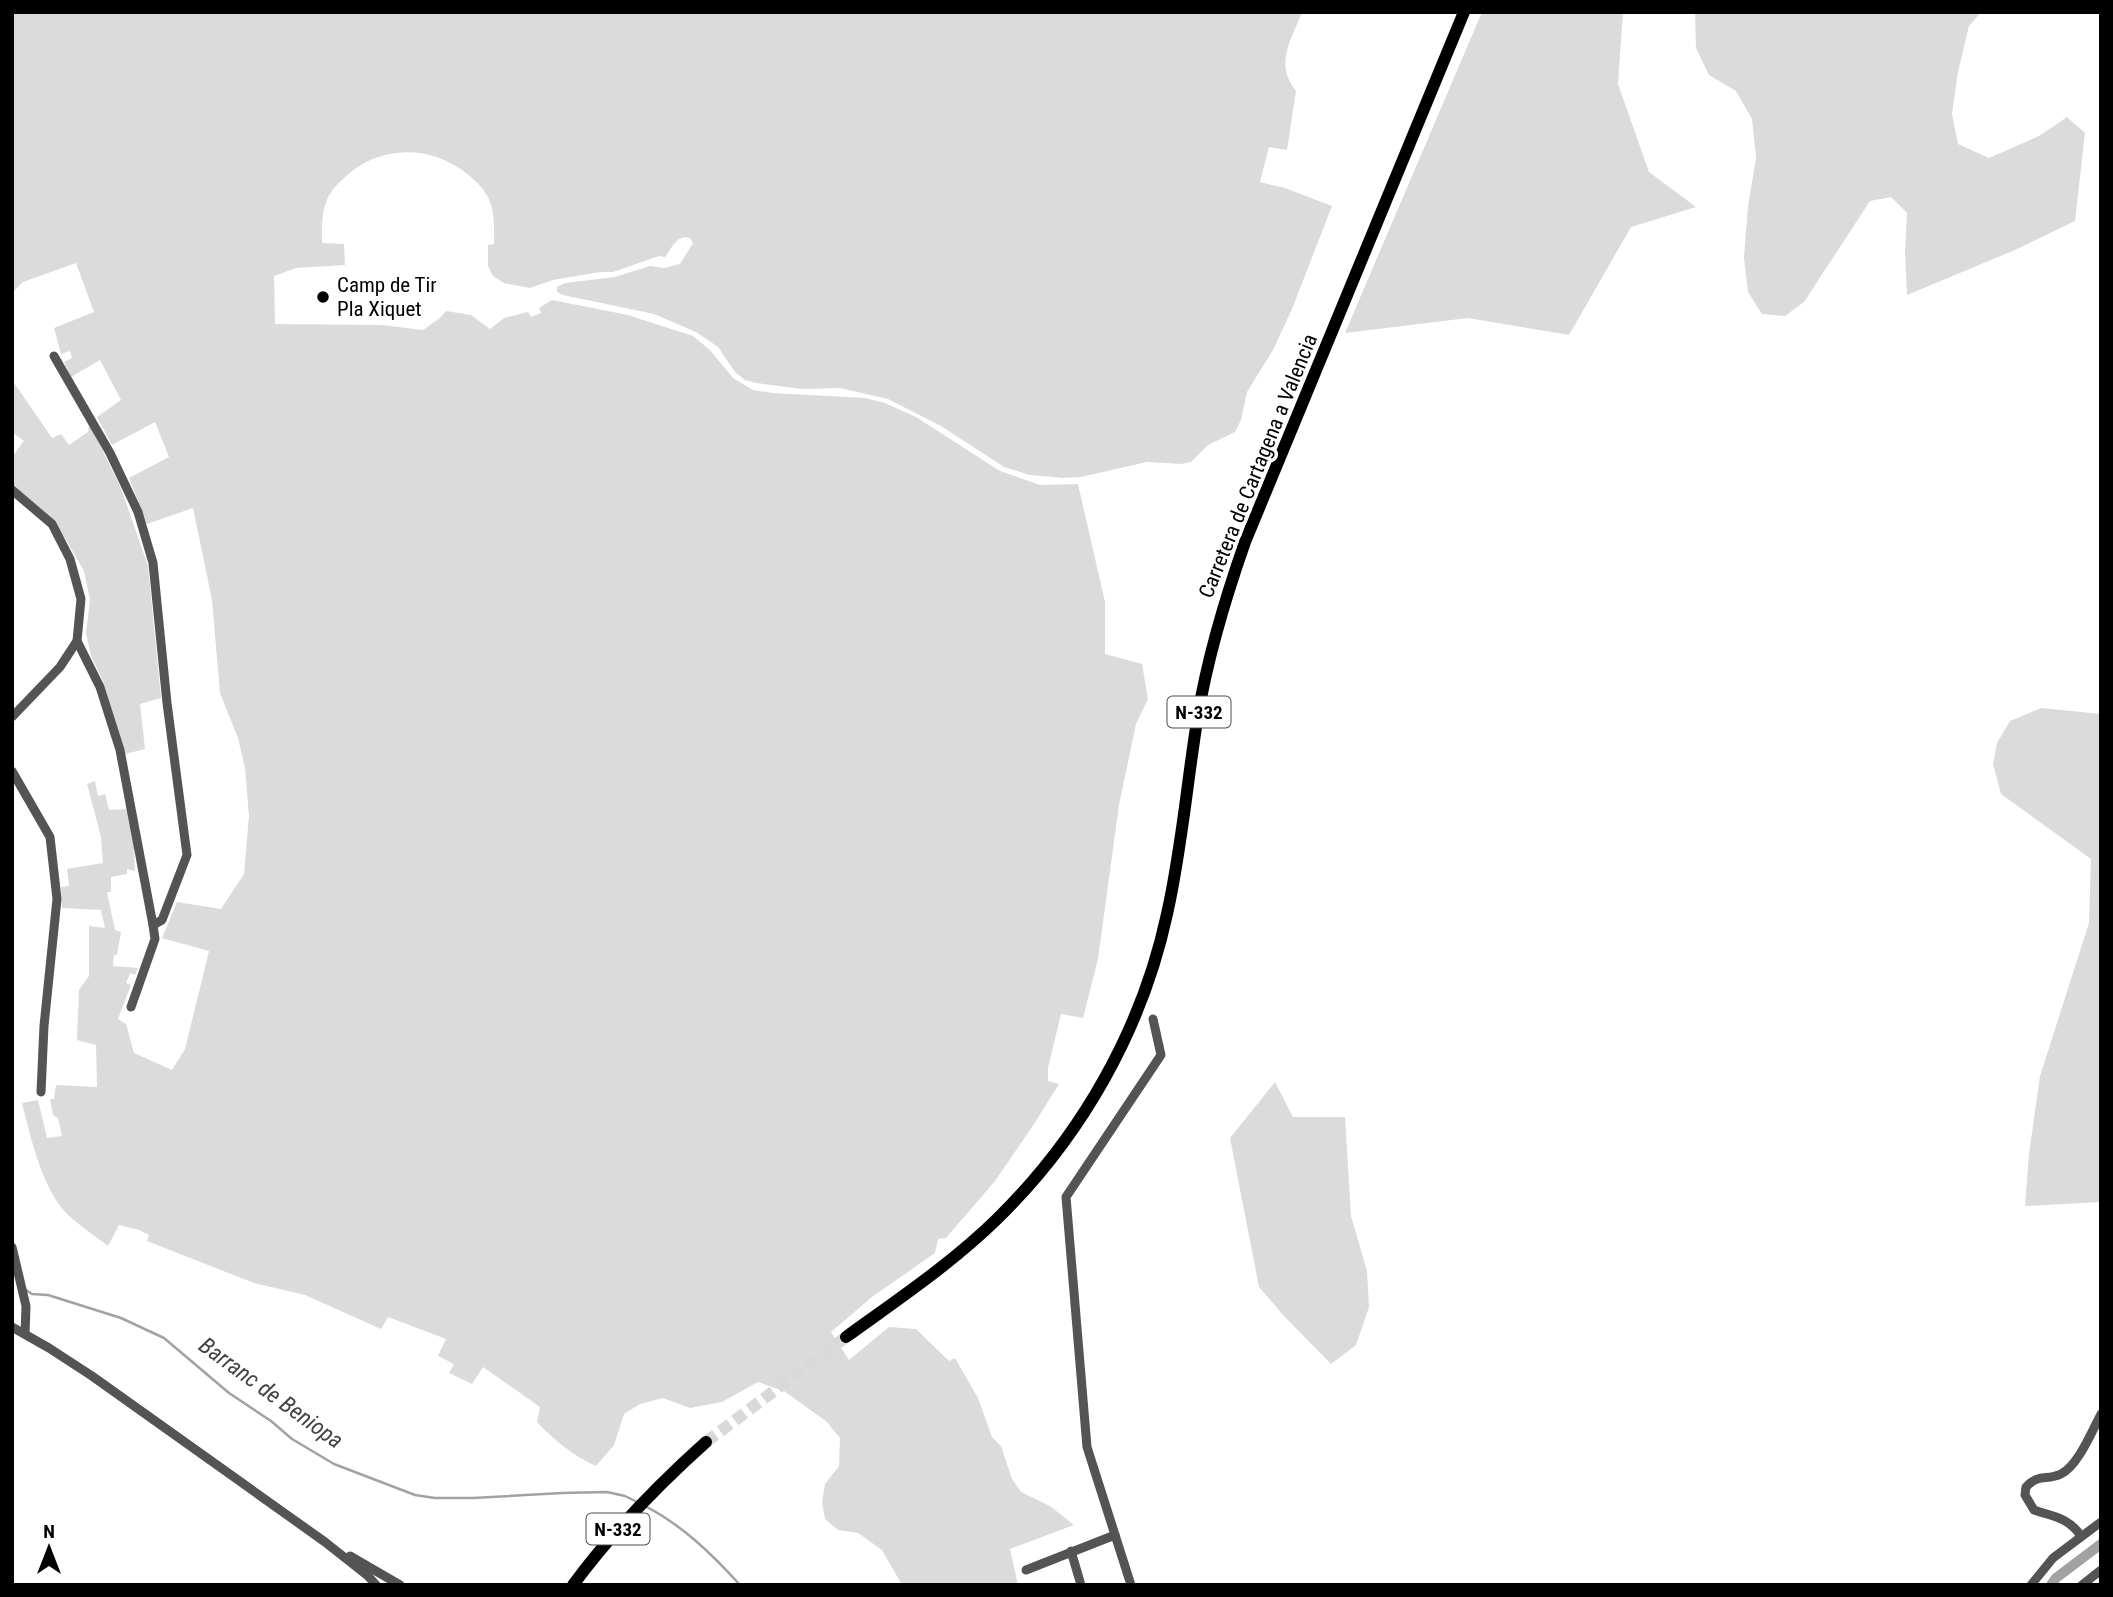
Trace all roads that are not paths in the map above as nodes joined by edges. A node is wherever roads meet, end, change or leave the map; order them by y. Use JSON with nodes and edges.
{"nodes":[{"id":1,"x":1464,"y":12,"type":"edge"},
{"id":2,"x":54,"y":356,"type":"dead end"},
{"id":3,"x":12,"y":490,"type":"edge"},
{"id":4,"x":77,"y":641,"type":"junction"},
{"id":5,"x":12,"y":717,"type":"edge"},
{"id":6,"x":12,"y":771,"type":"edge"},
{"id":7,"x":153,"y":925,"type":"junction"},
{"id":8,"x":131,"y":1007,"type":"dead end"},
{"id":9,"x":1153,"y":1019,"type":"dead end"},
{"id":10,"x":41,"y":1092,"type":"dead end"},
{"id":11,"x":12,"y":1247,"type":"edge"},
{"id":12,"x":12,"y":1327,"type":"edge"},
{"id":13,"x":24,"y":1334,"type":"junction"},
{"id":14,"x":846,"y":1337,"type":"tunnel mouth"},
{"id":15,"x":2101,"y":1415,"type":"edge"},
{"id":16,"x":706,"y":1442,"type":"tunnel mouth"},
{"id":17,"x":2101,"y":1522,"type":"edge"},
{"id":18,"x":1115,"y":1535,"type":"junction"},
{"id":19,"x":2081,"y":1536,"type":"junction"},
{"id":20,"x":325,"y":1542,"type":"junction"},
{"id":21,"x":1071,"y":1551,"type":"junction"},
{"id":22,"x":579,"y":1570,"type":"junction"},
{"id":23,"x":1026,"y":1570,"type":"dead end"},
{"id":24,"x":2101,"y":1570,"type":"edge"},
{"id":25,"x":368,"y":1576,"type":"junction"},
{"id":26,"x":383,"y":1580,"type":"edge"},
{"id":27,"x":376,"y":1585,"type":"edge"},
{"id":28,"x":393,"y":1585,"type":"edge"},
{"id":29,"x":400,"y":1585,"type":"edge"},
{"id":30,"x":564,"y":1585,"type":"edge"},
{"id":31,"x":573,"y":1585,"type":"edge"},
{"id":32,"x":1081,"y":1585,"type":"edge"},
{"id":33,"x":1131,"y":1585,"type":"edge"},
{"id":34,"x":2031,"y":1585,"type":"edge"},
{"id":35,"x":2082,"y":1585,"type":"edge"}],
"edges":[{"from":1,"to":14,"type":"highway","name":"Carretera de Cartagena a Valencia","number":"N-332"},
{"from":2,"to":7,"type":"street"},
{"from":3,"to":4,"type":"street"},
{"from":4,"to":5,"type":"street"},
{"from":4,"to":7,"type":"street"},
{"from":6,"to":10,"type":"street"},
{"from":7,"to":8,"type":"street"},
{"from":9,"to":18,"type":"street"},
{"from":11,"to":13,"type":"street"},
{"from":12,"to":13,"type":"street"},
{"from":13,"to":20,"type":"street"},
{"from":15,"to":19,"type":"street"},
{"from":16,"to":22,"type":"highway","number":"N-332"},
{"from":17,"to":19,"type":"street"},
{"from":18,"to":21,"type":"street"},
{"from":18,"to":33,"type":"street"},
{"from":19,"to":34,"type":"street"},
{"from":20,"to":25,"type":"street"},
{"from":20,"to":26,"type":"street"},
{"from":21,"to":23,"type":"street"},
{"from":21,"to":32,"type":"street"},
{"from":22,"to":30,"type":"highway"},
{"from":22,"to":31,"type":"highway","number":"N-332"},
{"from":24,"to":35,"type":"street"},
{"from":25,"to":26,"type":"street"},
{"from":25,"to":27,"type":"street"},
{"from":26,"to":28,"type":"street"},
{"from":26,"to":29,"type":"street"}]}
